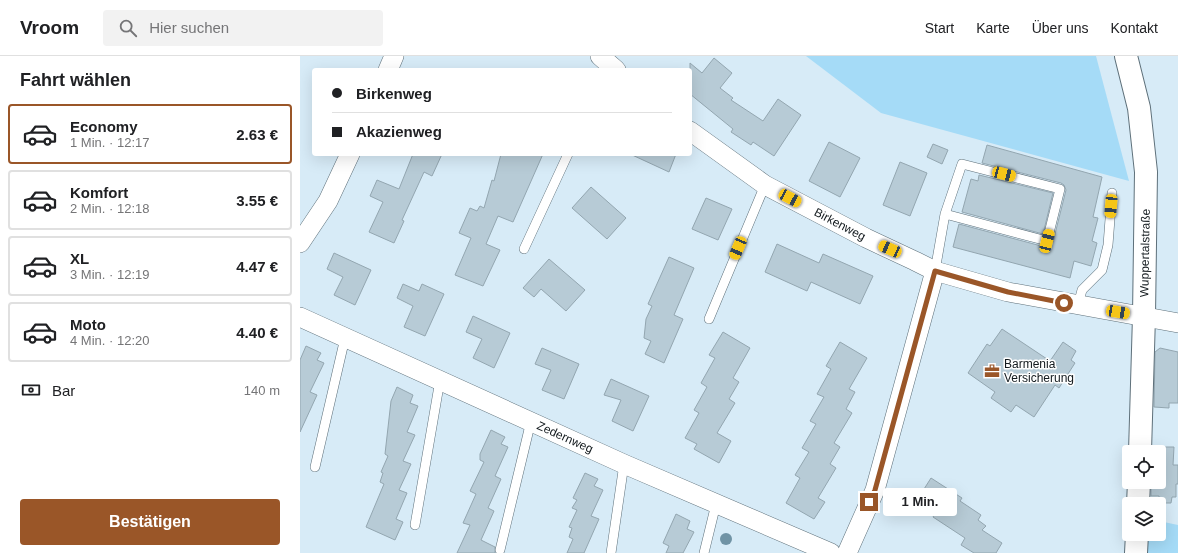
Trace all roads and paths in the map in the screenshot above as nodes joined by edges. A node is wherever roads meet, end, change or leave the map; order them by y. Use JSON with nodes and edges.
{"nodes":[{"id":1,"x":394,"y":56,"type":"edge"},
{"id":2,"x":1129,"y":59,"type":"edge"},
{"id":3,"x":389,"y":68,"type":"edge"},
{"id":4,"x":692,"y":132,"type":"edge"},
{"id":5,"x":349,"y":156,"type":"edge"},
{"id":6,"x":567,"y":156,"type":"edge"},
{"id":7,"x":765,"y":185,"type":"junction"},
{"id":8,"x":1112,"y":193,"type":"dead end"},
{"id":9,"x":945,"y":214,"type":"junction"},
{"id":10,"x":300,"y":243,"type":"edge"},
{"id":11,"x":524,"y":250,"type":"dead end"},
{"id":12,"x":935,"y":271,"type":"junction"},
{"id":13,"x":1078,"y":305,"type":"junction"},
{"id":14,"x":1144,"y":316,"type":"junction"},
{"id":15,"x":300,"y":318,"type":"edge"},
{"id":16,"x":709,"y":319,"type":"dead end"},
{"id":17,"x":1178,"y":323,"type":"edge"},
{"id":18,"x":345,"y":338,"type":"junction"},
{"id":19,"x":440,"y":380,"type":"junction"},
{"id":20,"x":531,"y":421,"type":"junction"},
{"id":21,"x":1140,"y":445,"type":"edge"},
{"id":22,"x":624,"y":464,"type":"junction"},
{"id":23,"x":315,"y":467,"type":"dead end"},
{"id":24,"x":716,"y":504,"type":"junction"},
{"id":25,"x":415,"y":525,"type":"dead end"},
{"id":26,"x":1137,"y":541,"type":"edge"},
{"id":27,"x":500,"y":550,"type":"dead end"},
{"id":28,"x":611,"y":553,"type":"edge"},
{"id":29,"x":704,"y":553,"type":"edge"},
{"id":30,"x":831,"y":553,"type":"edge"},
{"id":31,"x":847,"y":553,"type":"edge"},
{"id":32,"x":1136,"y":553,"type":"edge"}],
"edges":[{"from":1,"to":3,"type":"street"},
{"from":2,"to":14,"type":"main road","name":"Wuppertalstraße"},
{"from":4,"to":7,"type":"street","name":"Birkenweg"},
{"from":5,"to":10,"type":"street"},
{"from":6,"to":11,"type":"lane"},
{"from":7,"to":12,"type":"street","name":"Birkenweg"},
{"from":7,"to":16,"type":"lane"},
{"from":8,"to":13,"type":"lane"},
{"from":9,"to":9,"type":"lane"},
{"from":9,"to":12,"type":"lane"},
{"from":12,"to":13,"type":"street","name":"Birkenweg"},
{"from":12,"to":31,"type":"street"},
{"from":13,"to":14,"type":"street","name":"Birkenweg"},
{"from":14,"to":17,"type":"street","name":"Birkenweg"},
{"from":14,"to":21,"type":"main road","name":"Wuppertalstraße"},
{"from":15,"to":18,"type":"street","name":"Zedernweg"},
{"from":18,"to":19,"type":"street","name":"Zedernweg"},
{"from":18,"to":23,"type":"lane"},
{"from":19,"to":20,"type":"street","name":"Zedernweg"},
{"from":19,"to":25,"type":"lane"},
{"from":20,"to":22,"type":"street","name":"Zedernweg"},
{"from":20,"to":27,"type":"lane"},
{"from":22,"to":24,"type":"street","name":"Zedernweg"},
{"from":22,"to":28,"type":"lane"},
{"from":24,"to":29,"type":"lane"},
{"from":24,"to":30,"type":"street","name":"Zedernweg"},
{"from":26,"to":32,"type":"main road"}]}
